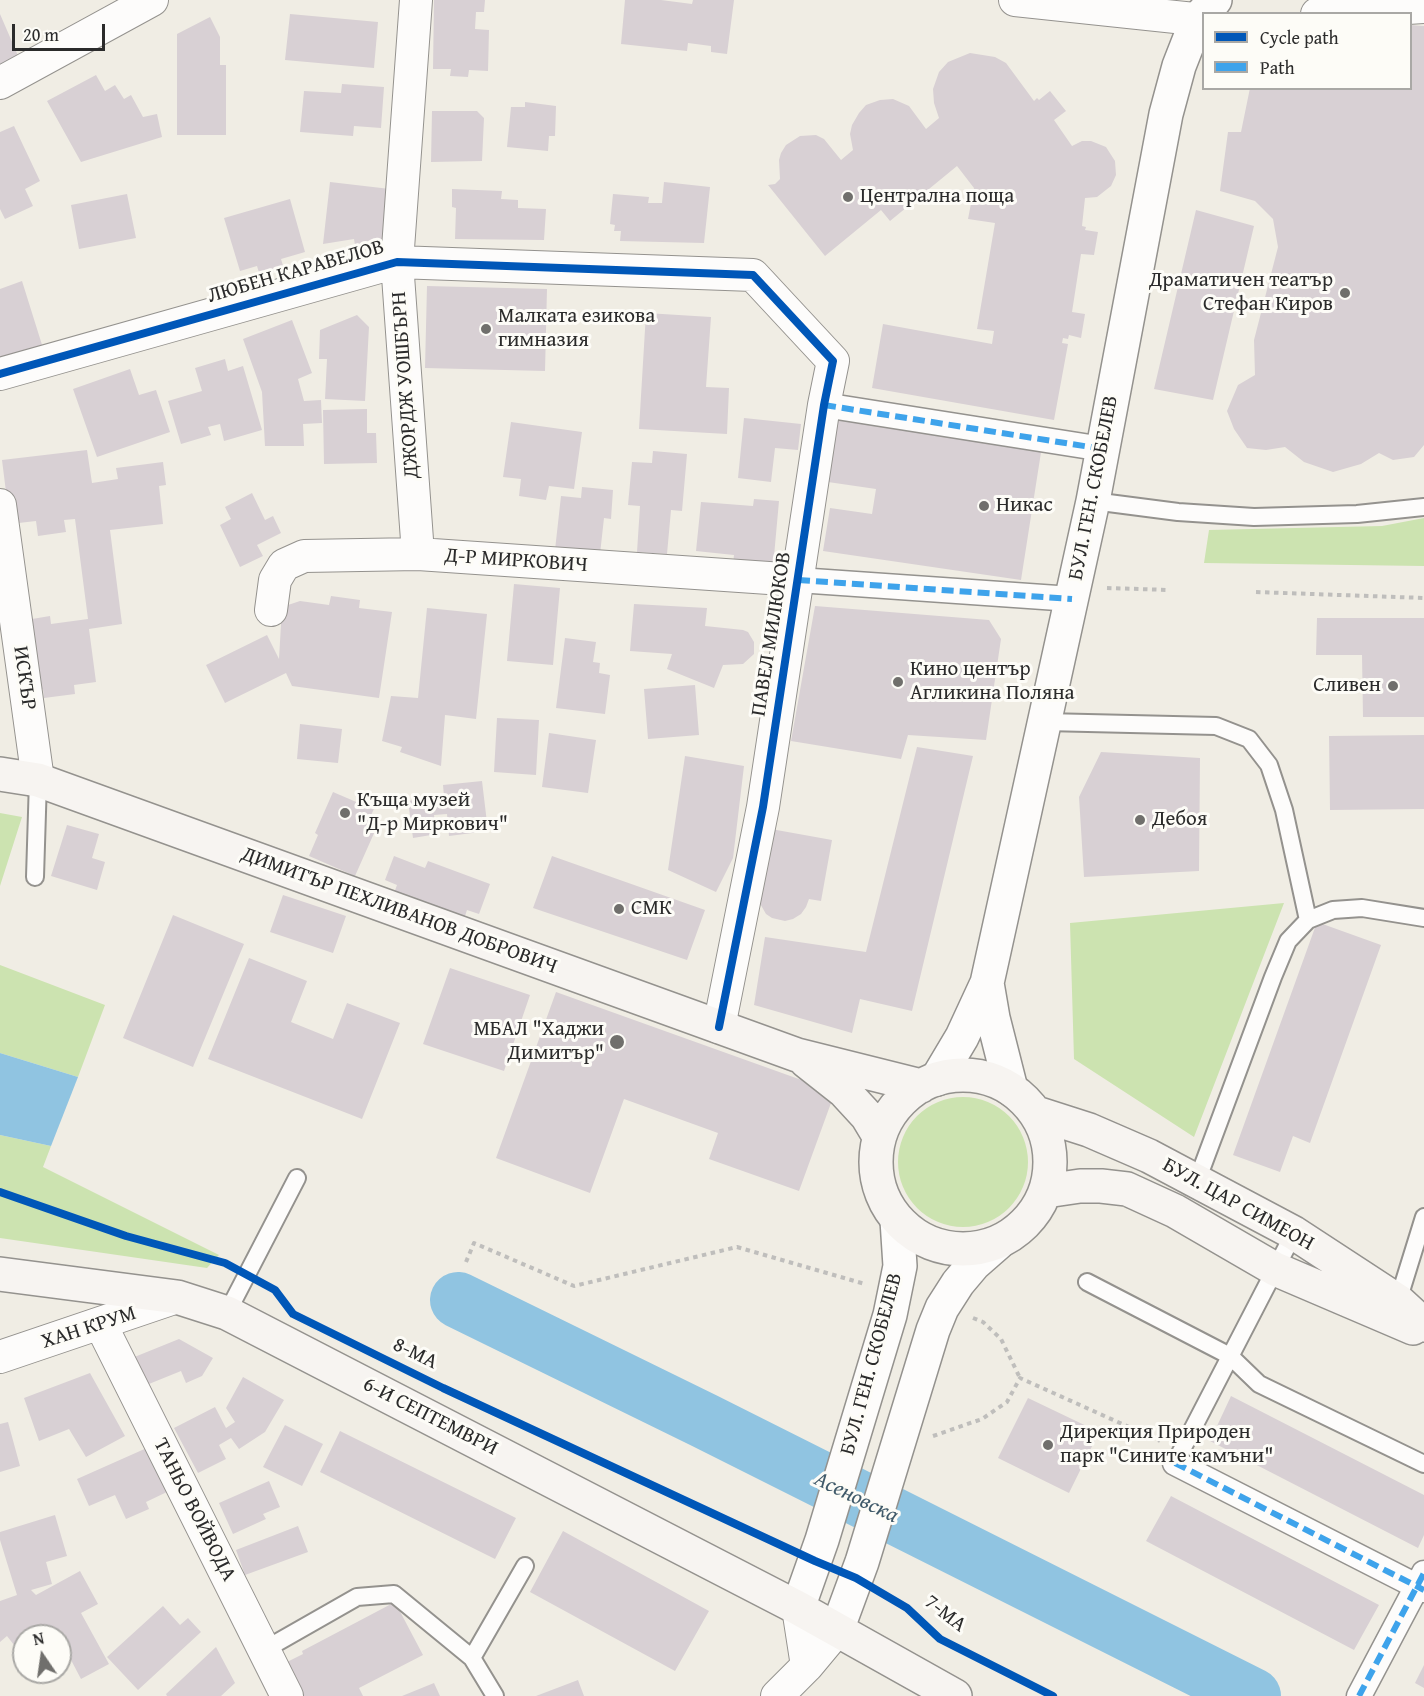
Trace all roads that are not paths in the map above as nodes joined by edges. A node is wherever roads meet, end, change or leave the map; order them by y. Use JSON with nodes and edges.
{"nodes":[{"id":1,"x":152,"y":0,"type":"edge"},
{"id":2,"x":416,"y":0,"type":"edge"},
{"id":3,"x":1015,"y":0,"type":"edge"},
{"id":4,"x":1424,"y":7,"type":"edge"},
{"id":5,"x":1199,"y":10,"type":"edge"},
{"id":6,"x":1348,"y":12,"type":"edge"},
{"id":7,"x":0,"y":83,"type":"edge"},
{"id":8,"x":397,"y":262,"type":"junction"},
{"id":9,"x":753,"y":275,"type":"joint"},
{"id":10,"x":0,"y":374,"type":"edge"},
{"id":11,"x":824,"y":405,"type":"junction"},
{"id":12,"x":1103,"y":449,"type":"junction"},
{"id":13,"x":1093,"y":501,"type":"junction"},
{"id":14,"x":0,"y":505,"type":"edge"},
{"id":15,"x":1424,"y":507,"type":"edge"},
{"id":16,"x":418,"y":554,"type":"junction"},
{"id":17,"x":798,"y":580,"type":"junction"},
{"id":18,"x":1073,"y":593,"type":"junction"},
{"id":19,"x":271,"y":610,"type":"dead end"},
{"id":20,"x":1045,"y":722,"type":"junction"},
{"id":21,"x":0,"y":774,"type":"edge"},
{"id":22,"x":38,"y":780,"type":"junction"},
{"id":23,"x":35,"y":877,"type":"dead end"},
{"id":24,"x":1424,"y":918,"type":"edge"},
{"id":25,"x":1308,"y":920,"type":"junction"},
{"id":26,"x":987,"y":983,"type":"junction"},
{"id":27,"x":719,"y":1027,"type":"junction"},
{"id":28,"x":797,"y":1055,"type":"junction"},
{"id":29,"x":929,"y":1082,"type":"junction"},
{"id":30,"x":1011,"y":1089,"type":"junction"},
{"id":31,"x":1036,"y":1113,"type":"junction"},
{"id":32,"x":879,"y":1137,"type":"junction"},
{"id":33,"x":297,"y":1178,"type":"dead end"},
{"id":34,"x":1197,"y":1181,"type":"junction"},
{"id":35,"x":1046,"y":1191,"type":"junction"},
{"id":36,"x":1424,"y":1217,"type":"edge"},
{"id":37,"x":897,"y":1220,"type":"junction"},
{"id":38,"x":1294,"y":1233,"type":"junction"},
{"id":39,"x":998,"y":1243,"type":"junction"},
{"id":40,"x":1275,"y":1269,"type":"junction"},
{"id":41,"x":0,"y":1274,"type":"edge"},
{"id":42,"x":1087,"y":1282,"type":"dead end"},
{"id":43,"x":177,"y":1298,"type":"junction"},
{"id":44,"x":1398,"y":1300,"type":"junction"},
{"id":45,"x":227,"y":1313,"type":"junction"},
{"id":46,"x":101,"y":1324,"type":"junction"},
{"id":47,"x":1424,"y":1325,"type":"edge"},
{"id":48,"x":1424,"y":1333,"type":"edge"},
{"id":49,"x":1230,"y":1356,"type":"junction"},
{"id":50,"x":0,"y":1357,"type":"edge"},
{"id":51,"x":1179,"y":1457,"type":"joint"},
{"id":52,"x":1424,"y":1464,"type":"edge"},
{"id":53,"x":525,"y":1566,"type":"dead end"},
{"id":54,"x":1422,"y":1583,"type":"edge"},
{"id":55,"x":798,"y":1608,"type":"junction"},
{"id":56,"x":837,"y":1630,"type":"junction"},
{"id":57,"x":264,"y":1650,"type":"junction"},
{"id":58,"x":472,"y":1658,"type":"junction"},
{"id":59,"x":807,"y":1666,"type":"junction"},
{"id":60,"x":287,"y":1696,"type":"edge"},
{"id":61,"x":495,"y":1696,"type":"edge"},
{"id":62,"x":777,"y":1696,"type":"edge"},
{"id":63,"x":955,"y":1696,"type":"edge"},
{"id":64,"x":1359,"y":1696,"type":"edge"}],
"edges":[{"from":1,"to":7,"type":"street"},
{"from":2,"to":8,"type":"street","name":"ДЖОРДЖ УОШБЪРН"},
{"from":3,"to":5,"type":"street"},
{"from":4,"to":6,"type":"street"},
{"from":5,"to":12,"type":"street","name":"БУЛ. ГЕН. СКОБЕЛЕВ"},
{"from":8,"to":9,"type":"street","name":"ЛЮБЕН КАРАВЕЛОВ"},
{"from":8,"to":10,"type":"street","name":"ЛЮБЕН КАРАВЕЛОВ"},
{"from":8,"to":16,"type":"street","name":"ДЖОРДЖ УОШБЪРН"},
{"from":9,"to":11,"type":"street","name":"ПАВЕЛ МИЛЮКОВ"},
{"from":11,"to":12,"type":"street"},
{"from":11,"to":17,"type":"street","name":"ПАВЕЛ МИЛЮКОВ"},
{"from":12,"to":13,"type":"street","name":"БУЛ. ГЕН. СКОБЕЛЕВ"},
{"from":13,"to":15,"type":"lane"},
{"from":13,"to":18,"type":"street","name":"БУЛ. ГЕН. СКОБЕЛЕВ"},
{"from":14,"to":22,"type":"street","name":"ИСКЪР"},
{"from":16,"to":17,"type":"street","name":"Д-Р МИРКОВИЧ"},
{"from":16,"to":19,"type":"street","name":"Д-Р МИРКОВИЧ"},
{"from":17,"to":18,"type":"street"},
{"from":17,"to":27,"type":"street","name":"ПАВЕЛ МИЛЮКОВ"},
{"from":18,"to":20,"type":"street","name":"БУЛ. ГЕН. СКОБЕЛЕВ"},
{"from":20,"to":25,"type":"lane"},
{"from":20,"to":26,"type":"street","name":"БУЛ. ГЕН. СКОБЕЛЕВ"},
{"from":21,"to":22,"type":"main road","name":"ДИМИТЪР ПЕХЛИВАНОВ ДОБРОВИЧ"},
{"from":22,"to":23,"type":"lane"},
{"from":22,"to":27,"type":"main road","name":"ДИМИТЪР ПЕХЛИВАНОВ ДОБРОВИЧ"},
{"from":24,"to":25,"type":"lane"},
{"from":25,"to":34,"type":"lane"},
{"from":26,"to":29,"type":"street","name":"БУЛ. ГЕН. СКОБЕЛЕВ"},
{"from":26,"to":30,"type":"street","name":"БУЛ. ГЕН. СКОБЕЛЕВ"},
{"from":27,"to":28,"type":"main road","name":"ДИМИТЪР ПЕХЛИВАНОВ ДОБРОВИЧ"},
{"from":28,"to":29,"type":"main road","name":"ДИМИТЪР ПЕХЛИВАНОВ ДОБРОВИЧ"},
{"from":28,"to":32,"type":"main road","name":"ДИМИТЪР ПЕХЛИВАНОВ ДОБРОВИЧ"},
{"from":29,"to":30,"type":"main road"},
{"from":29,"to":32,"type":"main road"},
{"from":30,"to":31,"type":"main road"},
{"from":31,"to":34,"type":"main road","name":"БУЛ. ЦАР СИМЕОН"},
{"from":31,"to":35,"type":"main road"},
{"from":32,"to":37,"type":"main road"},
{"from":33,"to":45,"type":"lane"},
{"from":34,"to":38,"type":"main road","name":"БУЛ. ЦАР СИМЕОН"},
{"from":35,"to":39,"type":"main road"},
{"from":35,"to":40,"type":"main road","name":"БУЛ. ЦАР СИМЕОН"},
{"from":36,"to":44,"type":"lane"},
{"from":37,"to":39,"type":"main road"},
{"from":37,"to":55,"type":"street","name":"БУЛ. ГЕН. СКОБЕЛЕВ"},
{"from":38,"to":40,"type":"lane"},
{"from":38,"to":44,"type":"main road","name":"БУЛ. ЦАР СИМЕОН"},
{"from":39,"to":56,"type":"street","name":"БУЛ. ГЕН. СКОБЕЛЕВ"},
{"from":40,"to":48,"type":"main road","name":"БУЛ. ЦАР СИМЕОН"},
{"from":40,"to":49,"type":"lane"},
{"from":41,"to":43,"type":"main road","name":"6-И СЕПТЕМВРИ"},
{"from":42,"to":49,"type":"lane"},
{"from":43,"to":45,"type":"main road","name":"6-И СЕПТЕМВРИ"},
{"from":43,"to":46,"type":"street","name":"ХАН КРУМ"},
{"from":44,"to":47,"type":"main road","name":"БУЛ. ЦАР СИМЕОН"},
{"from":45,"to":55,"type":"main road","name":"6-И СЕПТЕМВРИ"},
{"from":46,"to":50,"type":"street","name":"ХАН КРУМ"},
{"from":46,"to":57,"type":"street","name":"ТАНЬО ВОЙВОДА"},
{"from":49,"to":51,"type":"lane"},
{"from":49,"to":52,"type":"lane"},
{"from":51,"to":54,"type":"street"},
{"from":53,"to":58,"type":"lane"},
{"from":54,"to":64,"type":"street"},
{"from":55,"to":56,"type":"main road","name":"6-И СЕПТЕМВРИ"},
{"from":55,"to":59,"type":"street"},
{"from":56,"to":59,"type":"street"},
{"from":56,"to":63,"type":"main road","name":"6-И СЕПТЕМВРИ"},
{"from":57,"to":58,"type":"lane"},
{"from":57,"to":60,"type":"street","name":"ТАНЬО ВОЙВОДА"},
{"from":58,"to":61,"type":"lane"},
{"from":59,"to":62,"type":"street"}]}
